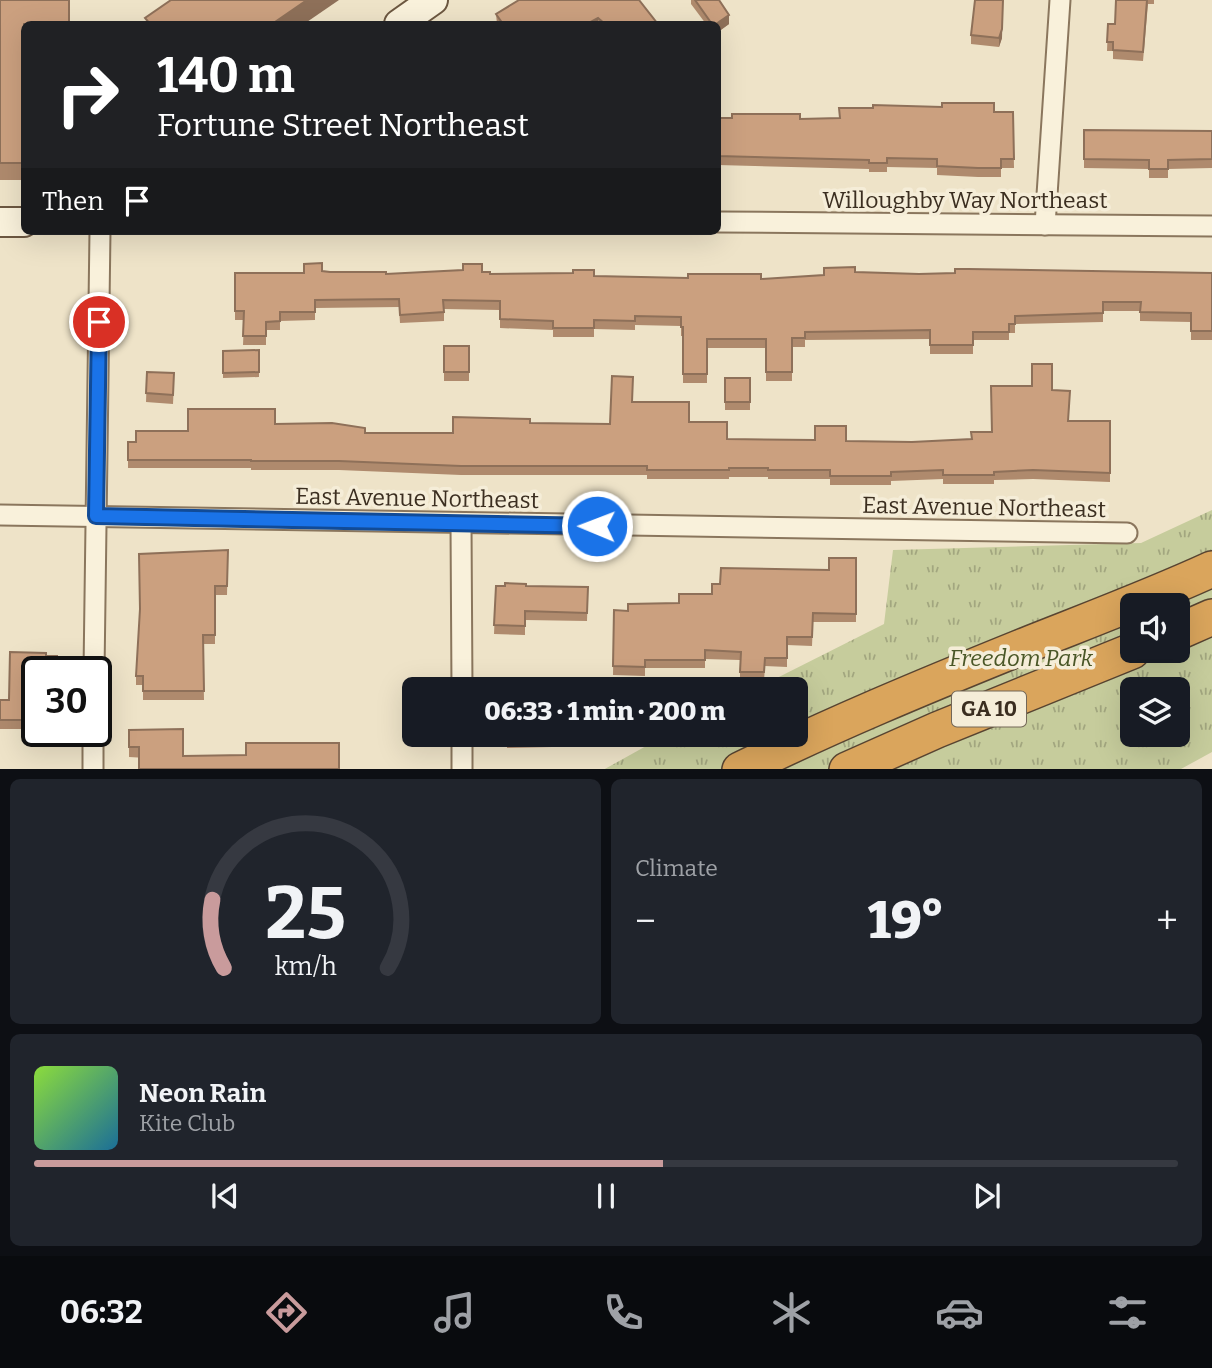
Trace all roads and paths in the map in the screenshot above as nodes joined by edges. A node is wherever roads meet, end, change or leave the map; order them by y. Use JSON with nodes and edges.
{"nodes":[{"id":1,"x":433,"y":0,"type":"edge"},
{"id":2,"x":1060,"y":0,"type":"edge"},
{"id":3,"x":403,"y":21,"type":"edge"},
{"id":4,"x":0,"y":222,"type":"edge"},
{"id":5,"x":21,"y":222,"type":"edge"},
{"id":6,"x":721,"y":222,"type":"edge"},
{"id":7,"x":1045,"y":225,"type":"junction"},
{"id":8,"x":1212,"y":226,"type":"edge"},
{"id":9,"x":100,"y":235,"type":"edge"},
{"id":10,"x":0,"y":515,"type":"edge"},
{"id":11,"x":96,"y":516,"type":"junction"},
{"id":12,"x":461,"y":524,"type":"junction"},
{"id":13,"x":1127,"y":533,"type":"dead end"},
{"id":14,"x":1212,"y":569,"type":"edge"},
{"id":15,"x":1212,"y":617,"type":"edge"},
{"id":16,"x":1190,"y":627,"type":"edge"},
{"id":17,"x":94,"y":656,"type":"edge"},
{"id":18,"x":1120,"y":656,"type":"edge"},
{"id":19,"x":462,"y":677,"type":"edge"},
{"id":20,"x":93,"y":747,"type":"edge"},
{"id":21,"x":462,"y":747,"type":"edge"},
{"id":22,"x":93,"y":769,"type":"edge"},
{"id":23,"x":462,"y":769,"type":"edge"},
{"id":24,"x":740,"y":769,"type":"edge"},
{"id":25,"x":848,"y":769,"type":"edge"}],
"edges":[{"from":1,"to":3,"type":"main road"},
{"from":2,"to":7,"type":"street"},
{"from":4,"to":5,"type":"main road"},
{"from":6,"to":7,"type":"street","name":"Willoughby Way Northeast"},
{"from":7,"to":8,"type":"street","name":"Willoughby Way Northeast"},
{"from":9,"to":11,"type":"street"},
{"from":10,"to":11,"type":"street","name":"East Avenue Northeast"},
{"from":11,"to":12,"type":"street","name":"East Avenue Northeast"},
{"from":11,"to":17,"type":"street"},
{"from":12,"to":13,"type":"street","name":"East Avenue Northeast"},
{"from":12,"to":19,"type":"street"},
{"from":14,"to":24,"type":"highway","number":"GA 10"},
{"from":15,"to":16,"type":"highway"},
{"from":18,"to":25,"type":"highway","number":"GA 10"},
{"from":20,"to":22,"type":"street"},
{"from":21,"to":23,"type":"street"}]}
